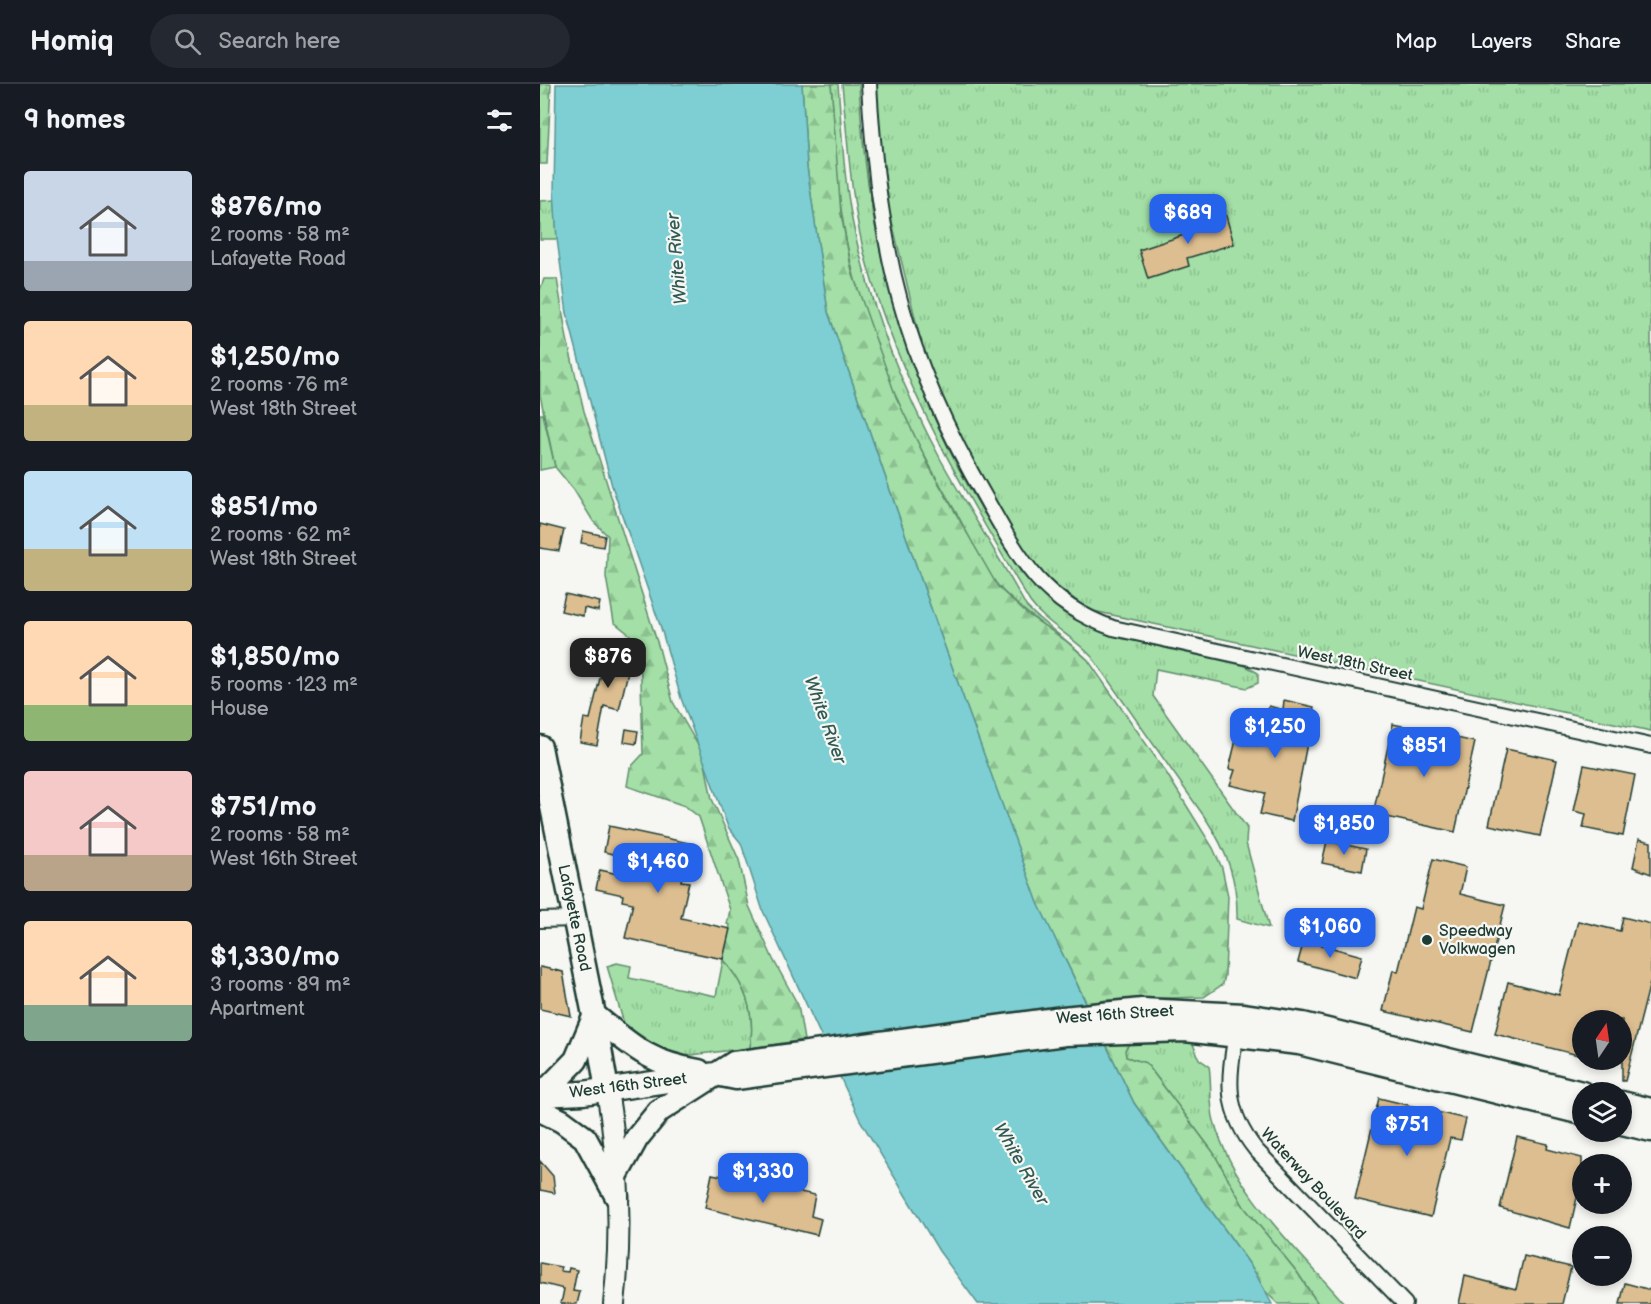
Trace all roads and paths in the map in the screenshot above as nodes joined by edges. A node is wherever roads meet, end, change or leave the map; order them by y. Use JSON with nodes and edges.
{"nodes":[{"id":1,"x":869,"y":84,"type":"edge"},
{"id":2,"x":1651,"y":746,"type":"edge"},
{"id":3,"x":540,"y":747,"type":"edge"},
{"id":4,"x":575,"y":919,"type":"junction"},
{"id":5,"x":540,"y":920,"type":"edge"},
{"id":6,"x":594,"y":1015,"type":"junction"},
{"id":7,"x":1142,"y":1020,"type":"junction"},
{"id":8,"x":1236,"y":1034,"type":"junction"},
{"id":9,"x":716,"y":1074,"type":"junction"},
{"id":10,"x":607,"y":1090,"type":"junction"},
{"id":11,"x":1572,"y":1091,"type":"edge"},
{"id":12,"x":541,"y":1100,"type":"edge"},
{"id":13,"x":1632,"y":1105,"type":"edge"},
{"id":14,"x":1572,"y":1110,"type":"edge"},
{"id":15,"x":1651,"y":1110,"type":"edge"},
{"id":16,"x":1632,"y":1125,"type":"edge"},
{"id":17,"x":1651,"y":1130,"type":"edge"},
{"id":18,"x":617,"y":1186,"type":"junction"},
{"id":19,"x":614,"y":1304,"type":"edge"},
{"id":20,"x":1405,"y":1304,"type":"edge"}],
"edges":[{"from":1,"to":2,"type":"street","name":"West 18th Street"},
{"from":3,"to":4,"type":"main road","name":"Lafayette Road"},
{"from":4,"to":5,"type":"street"},
{"from":4,"to":6,"type":"main road","name":"Lafayette Road"},
{"from":6,"to":9,"type":"main road"},
{"from":6,"to":10,"type":"main road","name":"Lafayette Road"},
{"from":6,"to":12,"type":"main road"},
{"from":7,"to":8,"type":"main road","name":"West 16th Street"},
{"from":7,"to":9,"type":"main road","name":"West 16th Street"},
{"from":7,"to":11,"type":"main road","name":"West 16th Street"},
{"from":8,"to":14,"type":"main road","name":"West 16th Street"},
{"from":8,"to":20,"type":"street","name":"Waterway Boulevard"},
{"from":9,"to":10,"type":"main road","name":"West 16th Street"},
{"from":9,"to":18,"type":"main road"},
{"from":10,"to":12,"type":"main road","name":"West 16th Street"},
{"from":10,"to":18,"type":"main road"},
{"from":12,"to":18,"type":"main road"},
{"from":13,"to":15,"type":"main road"},
{"from":16,"to":17,"type":"main road"},
{"from":18,"to":19,"type":"main road"}]}
